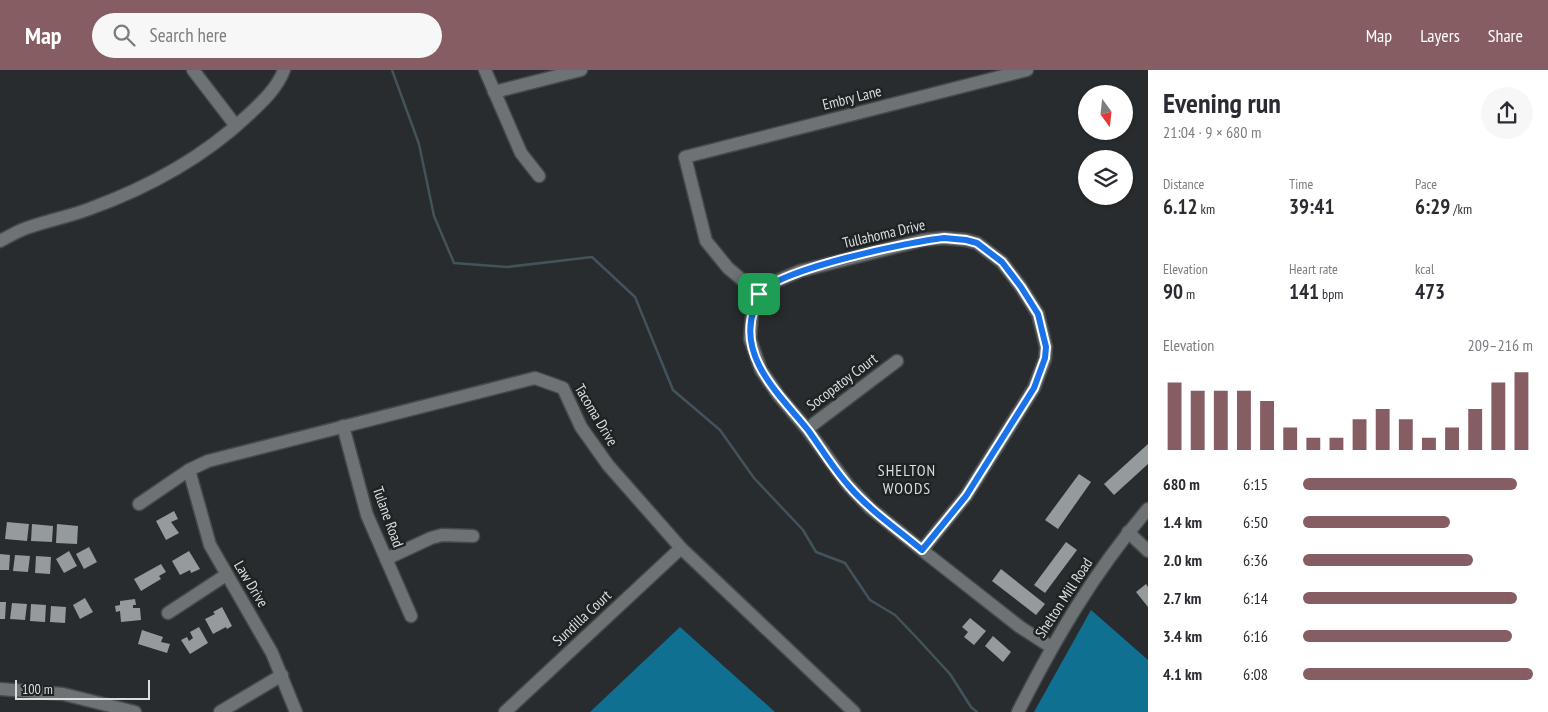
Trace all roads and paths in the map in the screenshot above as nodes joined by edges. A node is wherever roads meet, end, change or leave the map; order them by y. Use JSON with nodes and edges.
{"nodes":[{"id":1,"x":193,"y":70,"type":"edge"},
{"id":2,"x":284,"y":70,"type":"edge"},
{"id":3,"x":485,"y":70,"type":"edge"},
{"id":4,"x":581,"y":70,"type":"edge"},
{"id":5,"x":1027,"y":70,"type":"edge"},
{"id":6,"x":494,"y":92,"type":"junction"},
{"id":7,"x":236,"y":126,"type":"junction"},
{"id":8,"x":539,"y":176,"type":"dead end"},
{"id":9,"x":0,"y":241,"type":"edge"},
{"id":10,"x":759,"y":294,"type":"junction"},
{"id":11,"x":897,"y":361,"type":"dead end"},
{"id":12,"x":344,"y":426,"type":"junction"},
{"id":13,"x":807,"y":429,"type":"junction"},
{"id":14,"x":189,"y":470,"type":"junction"},
{"id":15,"x":139,"y":504,"type":"dead end"},
{"id":16,"x":1148,"y":509,"type":"edge"},
{"id":17,"x":1128,"y":532,"type":"junction"},
{"id":18,"x":473,"y":536,"type":"dead end"},
{"id":19,"x":681,"y":548,"type":"junction"},
{"id":20,"x":922,"y":550,"type":"junction"},
{"id":21,"x":1148,"y":551,"type":"edge"},
{"id":22,"x":386,"y":559,"type":"junction"},
{"id":23,"x":226,"y":575,"type":"junction"},
{"id":24,"x":168,"y":613,"type":"dead end"},
{"id":25,"x":411,"y":616,"type":"dead end"},
{"id":26,"x":1051,"y":647,"type":"junction"},
{"id":27,"x":282,"y":675,"type":"junction"},
{"id":28,"x":0,"y":689,"type":"edge"},
{"id":29,"x":135,"y":712,"type":"edge"},
{"id":30,"x":220,"y":712,"type":"edge"},
{"id":31,"x":296,"y":712,"type":"edge"},
{"id":32,"x":505,"y":712,"type":"edge"},
{"id":33,"x":854,"y":712,"type":"edge"},
{"id":34,"x":1018,"y":712,"type":"edge"}],
"edges":[{"from":1,"to":7,"type":"street"},
{"from":2,"to":7,"type":"street"},
{"from":3,"to":6,"type":"street"},
{"from":4,"to":6,"type":"street"},
{"from":5,"to":10,"type":"street","name":"Embry Lane"},
{"from":6,"to":8,"type":"street"},
{"from":7,"to":9,"type":"street"},
{"from":10,"to":13,"type":"street"},
{"from":10,"to":20,"type":"street","name":"Tullahoma Drive"},
{"from":11,"to":13,"type":"street","name":"Socopatoy Court"},
{"from":12,"to":14,"type":"street","name":"Tacoma Drive"},
{"from":12,"to":19,"type":"street","name":"Tacoma Drive"},
{"from":12,"to":22,"type":"street","name":"Tulane Road"},
{"from":13,"to":20,"type":"street"},
{"from":14,"to":15,"type":"street","name":"Tacoma Drive"},
{"from":14,"to":23,"type":"street","name":"Law Drive"},
{"from":16,"to":17,"type":"street","name":"Shelton Mill Road"},
{"from":17,"to":21,"type":"street"},
{"from":17,"to":26,"type":"street","name":"Shelton Mill Road"},
{"from":18,"to":22,"type":"street"},
{"from":19,"to":32,"type":"street","name":"Sundilla Court"},
{"from":19,"to":33,"type":"street","name":"Tacoma Drive"},
{"from":20,"to":26,"type":"street"},
{"from":22,"to":25,"type":"street","name":"Tulane Road"},
{"from":23,"to":24,"type":"street"},
{"from":23,"to":27,"type":"street","name":"Law Drive"},
{"from":26,"to":34,"type":"street","name":"Shelton Mill Road"},
{"from":27,"to":30,"type":"street"},
{"from":27,"to":31,"type":"street","name":"Law Drive"},
{"from":28,"to":29,"type":"street"}]}
